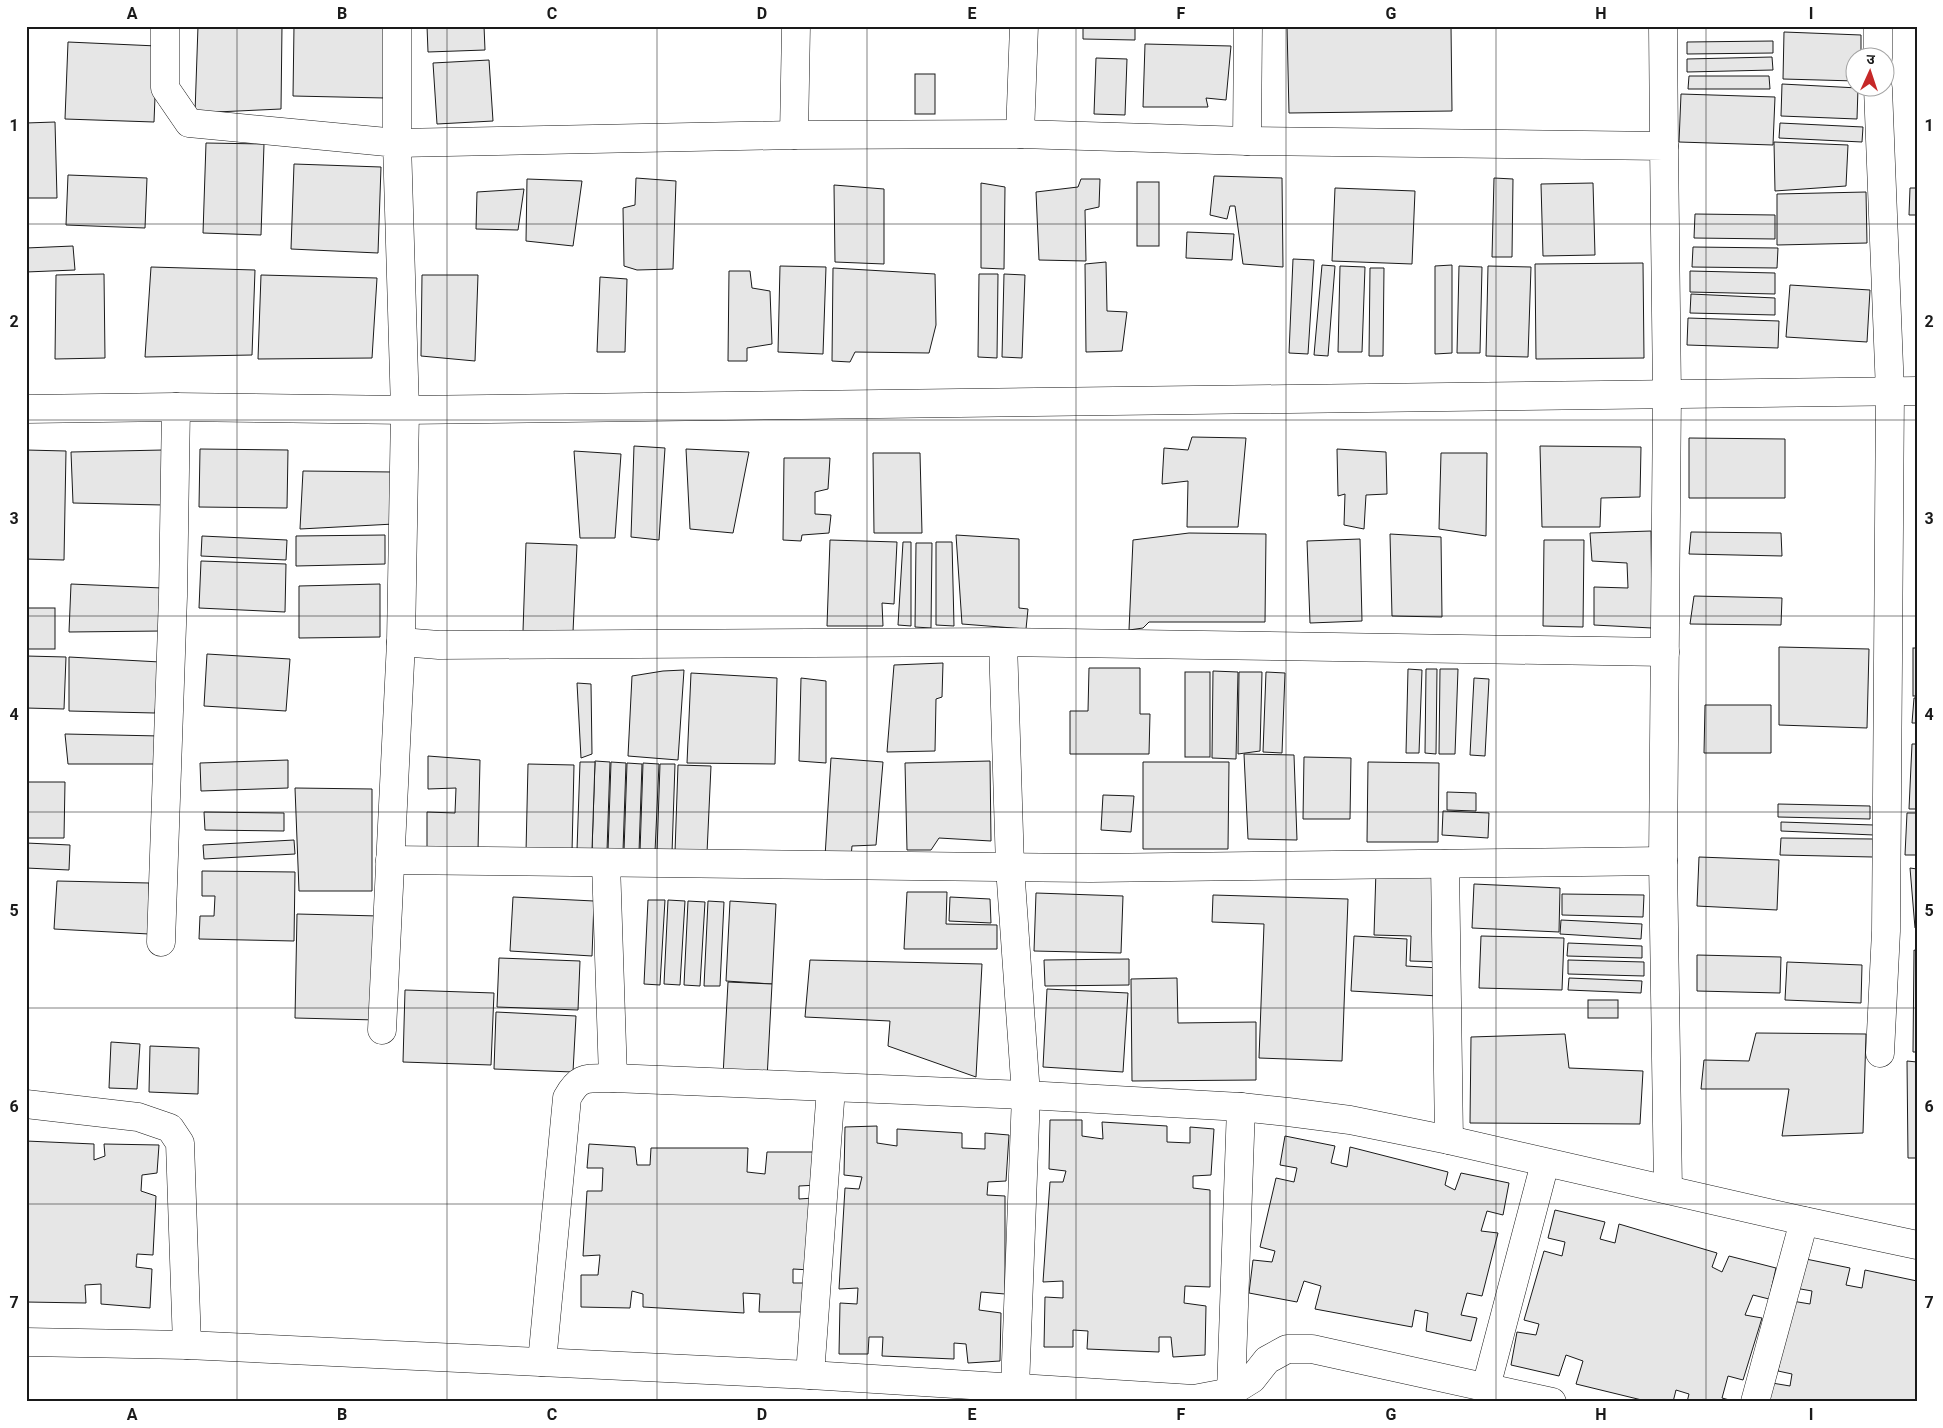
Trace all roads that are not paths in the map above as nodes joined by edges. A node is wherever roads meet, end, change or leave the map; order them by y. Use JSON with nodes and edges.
{"nodes":[{"id":1,"x":165,"y":26,"type":"edge"},
{"id":2,"x":397,"y":26,"type":"edge"},
{"id":3,"x":796,"y":26,"type":"edge"},
{"id":4,"x":1024,"y":26,"type":"edge"},
{"id":5,"x":1248,"y":26,"type":"edge"},
{"id":6,"x":1663,"y":26,"type":"edge"},
{"id":7,"x":1878,"y":26,"type":"edge"},
{"id":8,"x":1878,"y":48,"type":"edge"},
{"id":9,"x":1878,"y":98,"type":"edge"},
{"id":10,"x":1020,"y":134,"type":"junction"},
{"id":11,"x":794,"y":135,"type":"junction"},
{"id":12,"x":1246,"y":141,"type":"junction"},
{"id":13,"x":397,"y":143,"type":"junction"},
{"id":14,"x":1664,"y":146,"type":"junction"},
{"id":15,"x":1917,"y":391,"type":"edge"},
{"id":16,"x":1890,"y":392,"type":"junction"},
{"id":17,"x":1667,"y":395,"type":"junction"},
{"id":18,"x":176,"y":407,"type":"junction"},
{"id":19,"x":26,"y":409,"type":"edge"},
{"id":20,"x":405,"y":410,"type":"junction"},
{"id":21,"x":401,"y":642,"type":"junction"},
{"id":22,"x":1003,"y":642,"type":"junction"},
{"id":23,"x":1665,"y":652,"type":"junction"},
{"id":24,"x":390,"y":860,"type":"junction"},
{"id":25,"x":1663,"y":861,"type":"junction"},
{"id":26,"x":606,"y":863,"type":"junction"},
{"id":27,"x":1444,"y":864,"type":"junction"},
{"id":28,"x":1010,"y":867,"type":"junction"},
{"id":29,"x":161,"y":942,"type":"dead end"},
{"id":30,"x":382,"y":1030,"type":"dead end"},
{"id":31,"x":1880,"y":1053,"type":"dead end"},
{"id":32,"x":613,"y":1078,"type":"junction"},
{"id":33,"x":831,"y":1088,"type":"junction"},
{"id":34,"x":1026,"y":1095,"type":"junction"},
{"id":35,"x":26,"y":1104,"type":"edge"},
{"id":36,"x":1241,"y":1107,"type":"junction"},
{"id":37,"x":1450,"y":1140,"type":"junction"},
{"id":38,"x":1545,"y":1163,"type":"junction"},
{"id":39,"x":1668,"y":1189,"type":"junction"},
{"id":40,"x":1804,"y":1221,"type":"junction"},
{"id":41,"x":1917,"y":1245,"type":"edge"},
{"id":42,"x":26,"y":1342,"type":"edge"},
{"id":43,"x":187,"y":1345,"type":"junction"},
{"id":44,"x":542,"y":1362,"type":"junction"},
{"id":45,"x":810,"y":1374,"type":"junction"},
{"id":46,"x":1486,"y":1387,"type":"junction"},
{"id":47,"x":1015,"y":1388,"type":"junction"},
{"id":48,"x":1231,"y":1392,"type":"junction"},
{"id":49,"x":1552,"y":1402,"type":"edge"},
{"id":50,"x":1755,"y":1402,"type":"edge"}],
"edges":[{"from":1,"to":13,"type":"street"},
{"from":2,"to":13,"type":"street"},
{"from":3,"to":11,"type":"street"},
{"from":4,"to":10,"type":"street"},
{"from":5,"to":12,"type":"street"},
{"from":6,"to":14,"type":"street"},
{"from":7,"to":8,"type":"street"},
{"from":9,"to":16,"type":"street"},
{"from":10,"to":11,"type":"street"},
{"from":10,"to":12,"type":"street"},
{"from":11,"to":13,"type":"street"},
{"from":12,"to":14,"type":"street"},
{"from":13,"to":20,"type":"street"},
{"from":14,"to":17,"type":"street"},
{"from":15,"to":16,"type":"street"},
{"from":16,"to":17,"type":"street"},
{"from":16,"to":31,"type":"street"},
{"from":17,"to":20,"type":"street"},
{"from":17,"to":23,"type":"street"},
{"from":18,"to":19,"type":"street"},
{"from":18,"to":20,"type":"street"},
{"from":18,"to":29,"type":"street"},
{"from":20,"to":21,"type":"street"},
{"from":21,"to":22,"type":"street"},
{"from":21,"to":24,"type":"street"},
{"from":22,"to":23,"type":"street"},
{"from":22,"to":28,"type":"street"},
{"from":23,"to":25,"type":"street"},
{"from":24,"to":26,"type":"street"},
{"from":24,"to":30,"type":"street"},
{"from":25,"to":27,"type":"street"},
{"from":25,"to":39,"type":"street"},
{"from":26,"to":28,"type":"street"},
{"from":26,"to":32,"type":"street"},
{"from":27,"to":28,"type":"street"},
{"from":27,"to":37,"type":"street"},
{"from":28,"to":34,"type":"street"},
{"from":32,"to":33,"type":"street"},
{"from":32,"to":44,"type":"street"},
{"from":33,"to":34,"type":"street"},
{"from":33,"to":45,"type":"street"},
{"from":34,"to":36,"type":"street"},
{"from":34,"to":47,"type":"street"},
{"from":35,"to":43,"type":"street"},
{"from":36,"to":37,"type":"street"},
{"from":36,"to":48,"type":"street"},
{"from":37,"to":38,"type":"street"},
{"from":38,"to":39,"type":"street"},
{"from":38,"to":46,"type":"street"},
{"from":39,"to":40,"type":"street"},
{"from":40,"to":41,"type":"street"},
{"from":40,"to":50,"type":"street"},
{"from":42,"to":43,"type":"street"},
{"from":43,"to":44,"type":"street"},
{"from":44,"to":45,"type":"street"},
{"from":45,"to":47,"type":"street"},
{"from":46,"to":48,"type":"street"},
{"from":46,"to":49,"type":"street"},
{"from":47,"to":48,"type":"street"}]}
